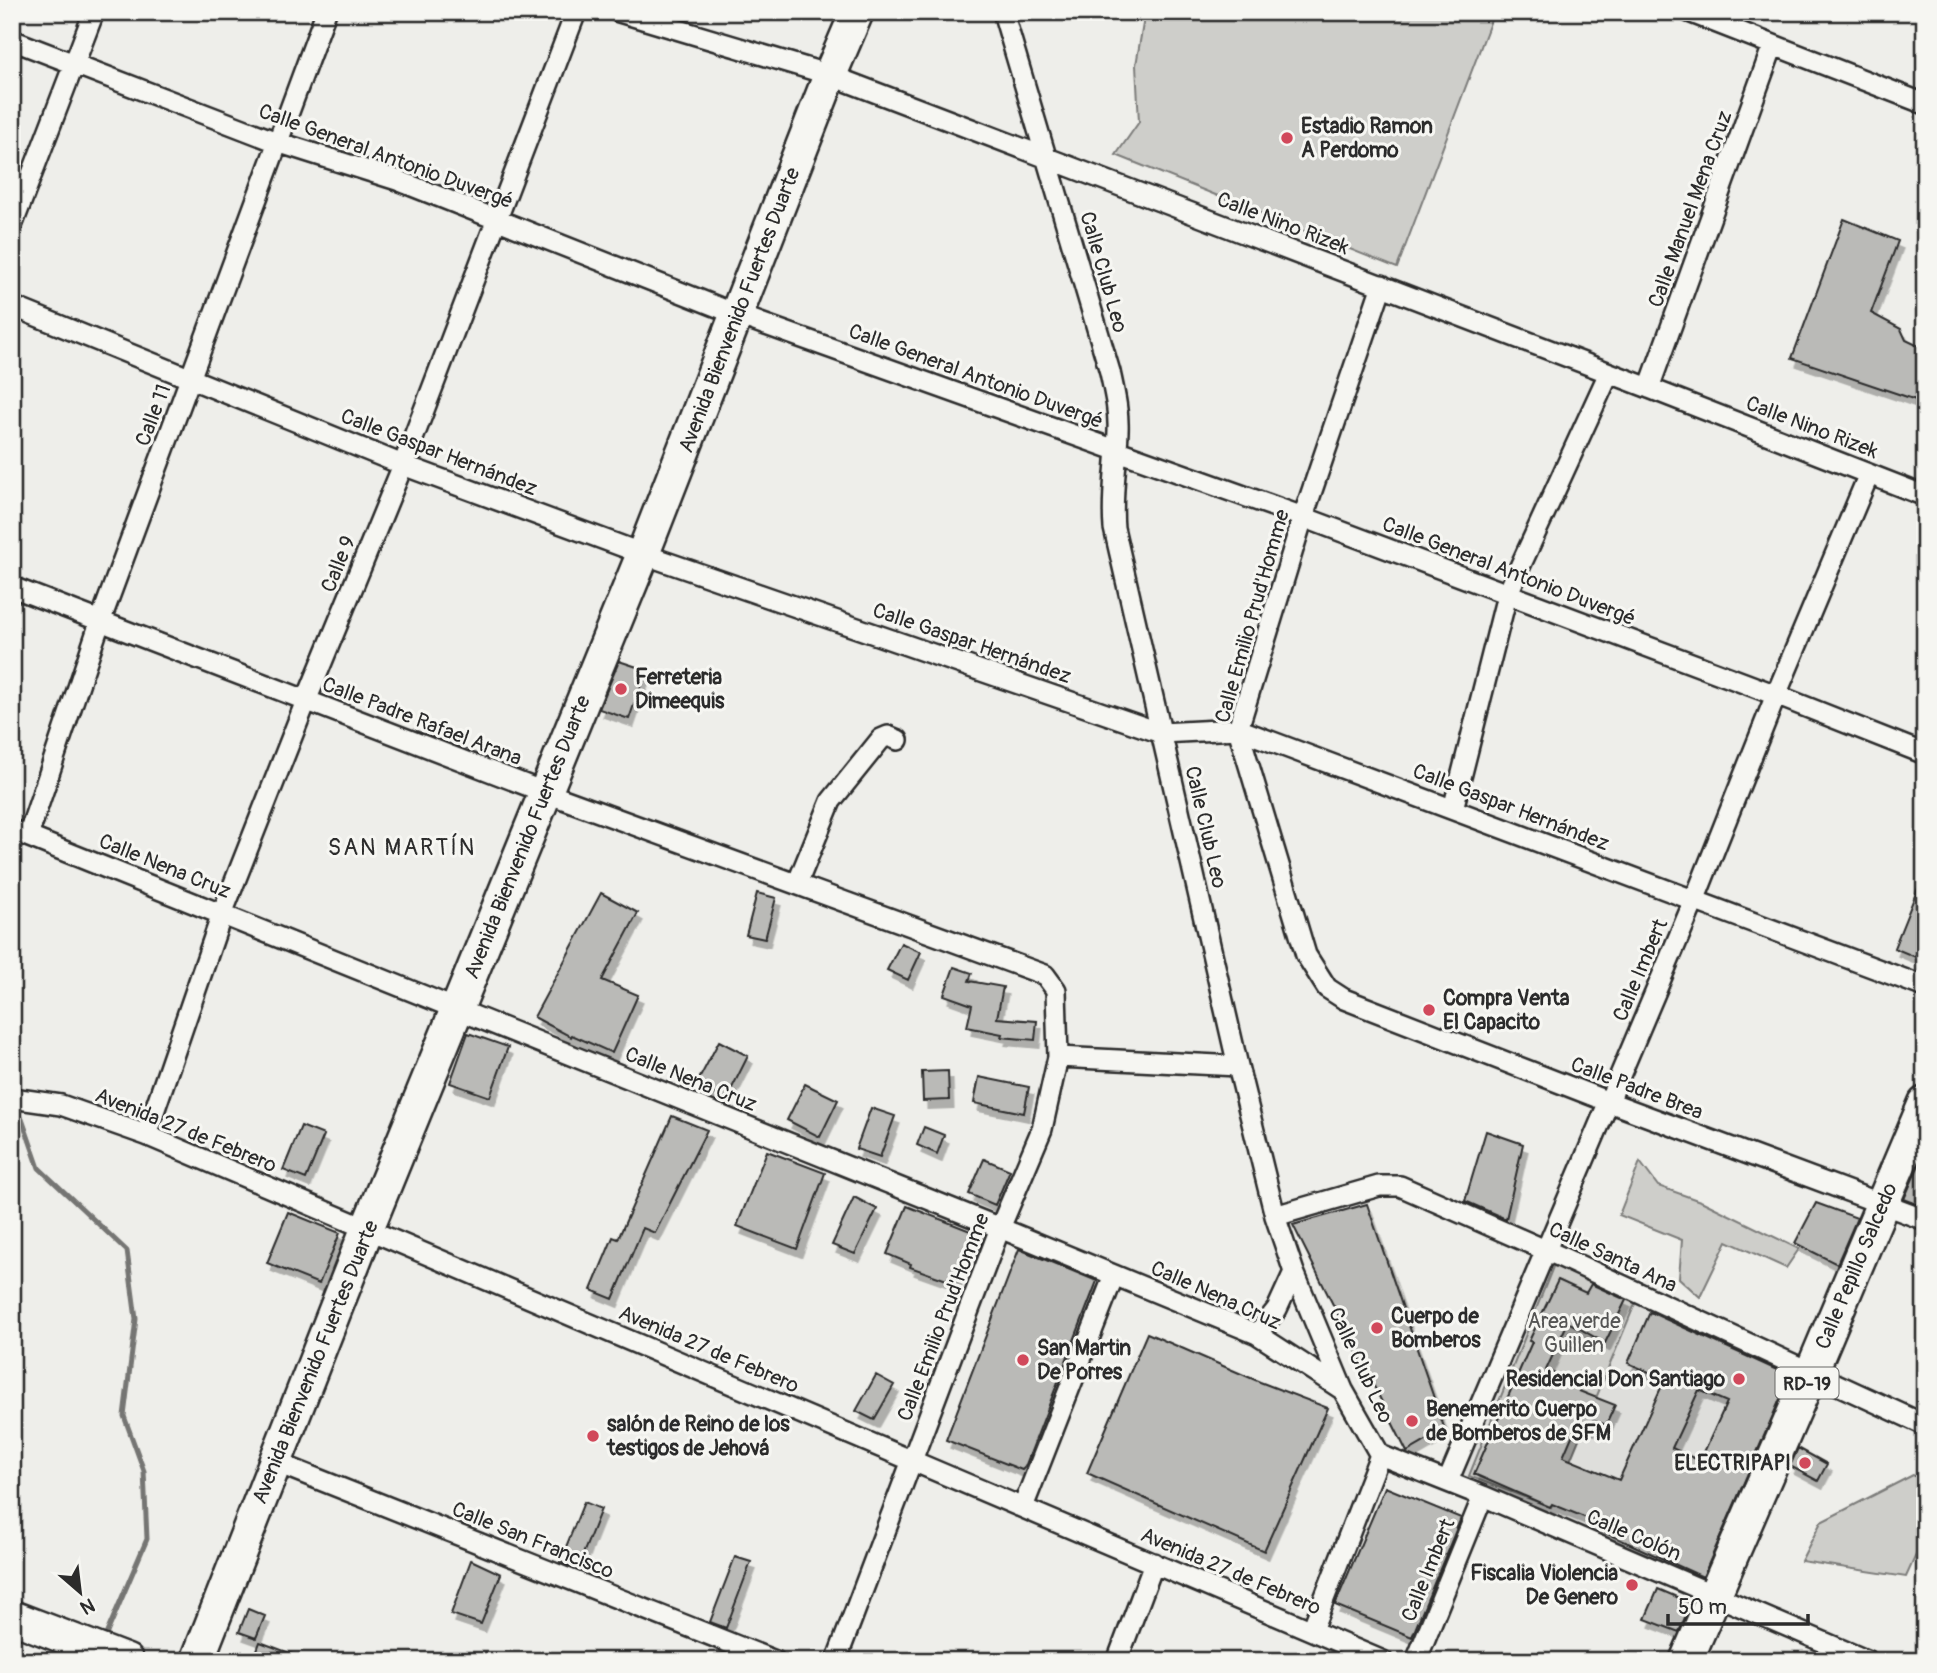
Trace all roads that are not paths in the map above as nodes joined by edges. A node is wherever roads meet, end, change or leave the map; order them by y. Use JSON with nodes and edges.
{"nodes":[{"id":1,"x":94,"y":12,"type":"edge"},
{"id":2,"x":326,"y":12,"type":"edge"},
{"id":3,"x":576,"y":12,"type":"edge"},
{"id":4,"x":619,"y":12,"type":"edge"},
{"id":5,"x":857,"y":12,"type":"edge"},
{"id":6,"x":1003,"y":12,"type":"edge"},
{"id":7,"x":1689,"y":12,"type":"edge"},
{"id":8,"x":12,"y":40,"type":"edge"},
{"id":9,"x":1773,"y":45,"type":"junction"},
{"id":10,"x":76,"y":64,"type":"junction"},
{"id":11,"x":830,"y":75,"type":"junction"},
{"id":12,"x":1925,"y":104,"type":"edge"},
{"id":13,"x":277,"y":142,"type":"junction"},
{"id":14,"x":1047,"y":156,"type":"junction"},
{"id":15,"x":497,"y":220,"type":"junction"},
{"id":16,"x":12,"y":226,"type":"edge"},
{"id":17,"x":1382,"y":285,"type":"junction"},
{"id":18,"x":12,"y":306,"type":"edge"},
{"id":19,"x":738,"y":315,"type":"junction"},
{"id":20,"x":1609,"y":373,"type":"junction"},
{"id":21,"x":191,"y":379,"type":"junction"},
{"id":22,"x":1650,"y":388,"type":"junction"},
{"id":23,"x":1116,"y":450,"type":"junction"},
{"id":24,"x":404,"y":465,"type":"junction"},
{"id":25,"x":1869,"y":474,"type":"junction"},
{"id":26,"x":1925,"y":496,"type":"edge"},
{"id":27,"x":1303,"y":517,"type":"junction"},
{"id":28,"x":643,"y":554,"type":"junction"},
{"id":29,"x":12,"y":587,"type":"edge"},
{"id":30,"x":1507,"y":595,"type":"junction"},
{"id":31,"x":100,"y":622,"type":"junction"},
{"id":32,"x":1776,"y":695,"type":"junction"},
{"id":33,"x":306,"y":701,"type":"junction"},
{"id":34,"x":1238,"y":729,"type":"junction"},
{"id":35,"x":1161,"y":733,"type":"junction"},
{"id":36,"x":898,"y":740,"type":"dead end"},
{"id":37,"x":1925,"y":754,"type":"edge"},
{"id":38,"x":544,"y":792,"type":"junction"},
{"id":39,"x":1453,"y":809,"type":"junction"},
{"id":40,"x":20,"y":833,"type":"edge"},
{"id":41,"x":797,"y":884,"type":"junction"},
{"id":42,"x":1694,"y":901,"type":"junction"},
{"id":43,"x":222,"y":914,"type":"junction"},
{"id":44,"x":1052,"y":983,"type":"joint"},
{"id":45,"x":1925,"y":987,"type":"edge"},
{"id":46,"x":1335,"y":994,"type":"joint"},
{"id":47,"x":458,"y":1009,"type":"junction"},
{"id":48,"x":1058,"y":1057,"type":"junction"},
{"id":49,"x":1238,"y":1066,"type":"junction"},
{"id":50,"x":12,"y":1098,"type":"edge"},
{"id":51,"x":1609,"y":1102,"type":"junction"},
{"id":52,"x":1925,"y":1103,"type":"edge"},
{"id":53,"x":146,"y":1135,"type":"junction"},
{"id":54,"x":1881,"y":1204,"type":"junction"},
{"id":55,"x":1275,"y":1216,"type":"junction"},
{"id":56,"x":1925,"y":1220,"type":"edge"},
{"id":57,"x":1000,"y":1228,"type":"junction"},
{"id":58,"x":367,"y":1229,"type":"junction"},
{"id":59,"x":1547,"y":1251,"type":"junction"},
{"id":60,"x":1294,"y":1272,"type":"junction"},
{"id":61,"x":1114,"y":1275,"type":"junction"},
{"id":62,"x":1257,"y":1334,"type":"junction"},
{"id":63,"x":1811,"y":1373,"type":"junction"},
{"id":64,"x":1343,"y":1390,"type":"junction"},
{"id":65,"x":1925,"y":1425,"type":"edge"},
{"id":66,"x":1380,"y":1455,"type":"junction"},
{"id":67,"x":913,"y":1460,"type":"junction"},
{"id":68,"x":275,"y":1462,"type":"junction"},
{"id":69,"x":1448,"y":1481,"type":"junction"},
{"id":70,"x":1483,"y":1496,"type":"junction"},
{"id":71,"x":1023,"y":1507,"type":"junction"},
{"id":72,"x":1154,"y":1563,"type":"junction"},
{"id":73,"x":1715,"y":1594,"type":"junction"},
{"id":74,"x":12,"y":1617,"type":"edge"},
{"id":75,"x":1312,"y":1630,"type":"junction"},
{"id":76,"x":122,"y":1659,"type":"edge"},
{"id":77,"x":197,"y":1661,"type":"edge"},
{"id":78,"x":775,"y":1661,"type":"edge"},
{"id":79,"x":836,"y":1661,"type":"edge"},
{"id":80,"x":1117,"y":1661,"type":"edge"},
{"id":81,"x":1383,"y":1661,"type":"edge"},
{"id":82,"x":1416,"y":1661,"type":"edge"},
{"id":83,"x":1686,"y":1661,"type":"edge"},
{"id":84,"x":1868,"y":1661,"type":"edge"}],
"edges":[{"from":1,"to":10,"type":"street"},
{"from":2,"to":13,"type":"street","name":"Calle 11"},
{"from":3,"to":15,"type":"street","name":"Calle 9"},
{"from":4,"to":11,"type":"street","name":"Calle Nino Rizek"},
{"from":5,"to":11,"type":"main road","name":"Avenida Bienvenido Fuertes Duarte"},
{"from":6,"to":14,"type":"street","name":"Calle Club Leo"},
{"from":7,"to":9,"type":"street"},
{"from":8,"to":10,"type":"street","name":"Calle General Antonio Duvergé"},
{"from":9,"to":12,"type":"street"},
{"from":9,"to":22,"type":"street","name":"Calle Manuel Mena Cruz"},
{"from":10,"to":13,"type":"street","name":"Calle General Antonio Duvergé"},
{"from":10,"to":16,"type":"street"},
{"from":11,"to":14,"type":"street","name":"Calle Nino Rizek"},
{"from":11,"to":19,"type":"main road","name":"Avenida Bienvenido Fuertes Duarte"},
{"from":13,"to":15,"type":"street","name":"Calle General Antonio Duvergé"},
{"from":13,"to":21,"type":"street","name":"Calle 11"},
{"from":14,"to":17,"type":"street","name":"Calle Nino Rizek"},
{"from":14,"to":23,"type":"street","name":"Calle Club Leo"},
{"from":15,"to":19,"type":"street","name":"Calle General Antonio Duvergé"},
{"from":15,"to":24,"type":"street","name":"Calle 9"},
{"from":17,"to":20,"type":"street","name":"Calle Nino Rizek"},
{"from":17,"to":27,"type":"street","name":"Calle Emilio Prud'Homme"},
{"from":18,"to":21,"type":"street","name":"Calle Gaspar Hernández"},
{"from":19,"to":23,"type":"street","name":"Calle General Antonio Duvergé"},
{"from":19,"to":28,"type":"main road","name":"Avenida Bienvenido Fuertes Duarte"},
{"from":20,"to":22,"type":"street","name":"Calle Nino Rizek"},
{"from":20,"to":30,"type":"street"},
{"from":21,"to":24,"type":"street","name":"Calle Gaspar Hernández"},
{"from":21,"to":31,"type":"street","name":"Calle 11"},
{"from":22,"to":25,"type":"street","name":"Calle Nino Rizek"},
{"from":23,"to":27,"type":"street","name":"Calle General Antonio Duvergé"},
{"from":23,"to":35,"type":"street","name":"Calle Club Leo"},
{"from":24,"to":28,"type":"street","name":"Calle Gaspar Hernández"},
{"from":24,"to":33,"type":"street","name":"Calle 9"},
{"from":25,"to":26,"type":"street","name":"Calle Nino Rizek"},
{"from":25,"to":32,"type":"street","name":"Calle Imbert"},
{"from":27,"to":30,"type":"street","name":"Calle General Antonio Duvergé"},
{"from":27,"to":34,"type":"street","name":"Calle Emilio Prud'Homme"},
{"from":28,"to":35,"type":"street","name":"Calle Gaspar Hernández"},
{"from":28,"to":38,"type":"main road","name":"Avenida Bienvenido Fuertes Duarte"},
{"from":29,"to":31,"type":"street","name":"Calle Padre Rafael Arana"},
{"from":30,"to":32,"type":"street","name":"Calle General Antonio Duvergé"},
{"from":30,"to":39,"type":"street"},
{"from":31,"to":33,"type":"street","name":"Calle Padre Rafael Arana"},
{"from":31,"to":40,"type":"street","name":"Calle 11"},
{"from":32,"to":37,"type":"street","name":"Calle General Antonio Duvergé"},
{"from":32,"to":42,"type":"street","name":"Calle Imbert"},
{"from":33,"to":38,"type":"street","name":"Calle Padre Rafael Arana"},
{"from":33,"to":43,"type":"street","name":"Calle 9"},
{"from":34,"to":35,"type":"street","name":"Calle Gaspar Hernández"},
{"from":34,"to":39,"type":"street","name":"Calle Gaspar Hernández"},
{"from":34,"to":46,"type":"street","name":"Calle Emilio Prud'Homme"},
{"from":35,"to":49,"type":"street","name":"Calle Club Leo"},
{"from":36,"to":41,"type":"street"},
{"from":38,"to":41,"type":"street","name":"Calle Padre Rafael Arana"},
{"from":38,"to":47,"type":"main road","name":"Avenida Bienvenido Fuertes Duarte"},
{"from":39,"to":42,"type":"street","name":"Calle Gaspar Hernández"},
{"from":40,"to":43,"type":"street","name":"Calle Nena Cruz"},
{"from":41,"to":44,"type":"street","name":"Calle Padre Rafael Arana"},
{"from":42,"to":45,"type":"street","name":"Calle Gaspar Hernández"},
{"from":42,"to":51,"type":"street","name":"Calle Imbert"},
{"from":43,"to":47,"type":"street","name":"Calle Nena Cruz"},
{"from":43,"to":53,"type":"street","name":"Calle 9"},
{"from":44,"to":48,"type":"street","name":"Calle Emilio Prud'Homme"},
{"from":46,"to":51,"type":"street","name":"Calle Padre Brea"},
{"from":47,"to":57,"type":"street","name":"Calle Nena Cruz"},
{"from":47,"to":58,"type":"main road","name":"Avenida Bienvenido Fuertes Duarte"},
{"from":48,"to":49,"type":"street"},
{"from":48,"to":57,"type":"street","name":"Calle Emilio Prud'Homme"},
{"from":49,"to":55,"type":"street","name":"Calle Club Leo"},
{"from":50,"to":53,"type":"street","name":"Avenida 27 de Febrero"},
{"from":51,"to":54,"type":"street","name":"Calle Padre Brea"},
{"from":51,"to":59,"type":"street","name":"Calle Imbert"},
{"from":52,"to":54,"type":"main road","name":"Calle Pepillo Salcedo","number":"RD-19"},
{"from":53,"to":58,"type":"street","name":"Avenida 27 de Febrero"},
{"from":54,"to":56,"type":"street","name":"Calle Padre Brea"},
{"from":54,"to":63,"type":"main road","name":"Calle Pepillo Salcedo","number":"RD-19"},
{"from":55,"to":59,"type":"street","name":"Calle Santa Ana"},
{"from":55,"to":60,"type":"street","name":"Calle Club Leo"},
{"from":57,"to":61,"type":"street","name":"Calle Nena Cruz"},
{"from":57,"to":67,"type":"street","name":"Calle Emilio Prud'Homme"},
{"from":58,"to":67,"type":"street","name":"Avenida 27 de Febrero"},
{"from":58,"to":68,"type":"main road","name":"Avenida Bienvenido Fuertes Duarte"},
{"from":59,"to":63,"type":"street","name":"Calle Santa Ana"},
{"from":59,"to":69,"type":"street","name":"Calle Imbert"},
{"from":60,"to":62,"type":"street"},
{"from":60,"to":64,"type":"street","name":"Calle Club Leo"},
{"from":61,"to":62,"type":"street","name":"Calle Nena Cruz"},
{"from":61,"to":71,"type":"street"},
{"from":62,"to":64,"type":"street","name":"Calle Nena Cruz"},
{"from":63,"to":65,"type":"street","name":"Calle Santa Ana"},
{"from":63,"to":73,"type":"main road","name":"Calle Pepillo Salcedo","number":"RD-19"},
{"from":64,"to":66,"type":"street","name":"Calle Club Leo"},
{"from":66,"to":69,"type":"street","name":"Calle Colón"},
{"from":66,"to":75,"type":"street","name":"Calle Club Leo"},
{"from":67,"to":71,"type":"street","name":"Avenida 27 de Febrero"},
{"from":67,"to":79,"type":"street","name":"Calle Emilio Prud'Homme"},
{"from":68,"to":77,"type":"main road","name":"Avenida Bienvenido Fuertes Duarte"},
{"from":68,"to":78,"type":"street","name":"Calle San Francisco"},
{"from":69,"to":70,"type":"street","name":"Calle Colón"},
{"from":70,"to":73,"type":"street","name":"Calle Colón"},
{"from":70,"to":82,"type":"street","name":"Calle Imbert"},
{"from":71,"to":72,"type":"street","name":"Avenida 27 de Febrero"},
{"from":72,"to":75,"type":"street","name":"Avenida 27 de Febrero"},
{"from":72,"to":80,"type":"street"},
{"from":73,"to":83,"type":"main road","name":"Calle Pepillo Salcedo","number":"RD-19"},
{"from":73,"to":84,"type":"street","name":"Calle Colón"},
{"from":74,"to":76,"type":"main road"},
{"from":75,"to":81,"type":"street","name":"Avenida 27 de Febrero"}]}
